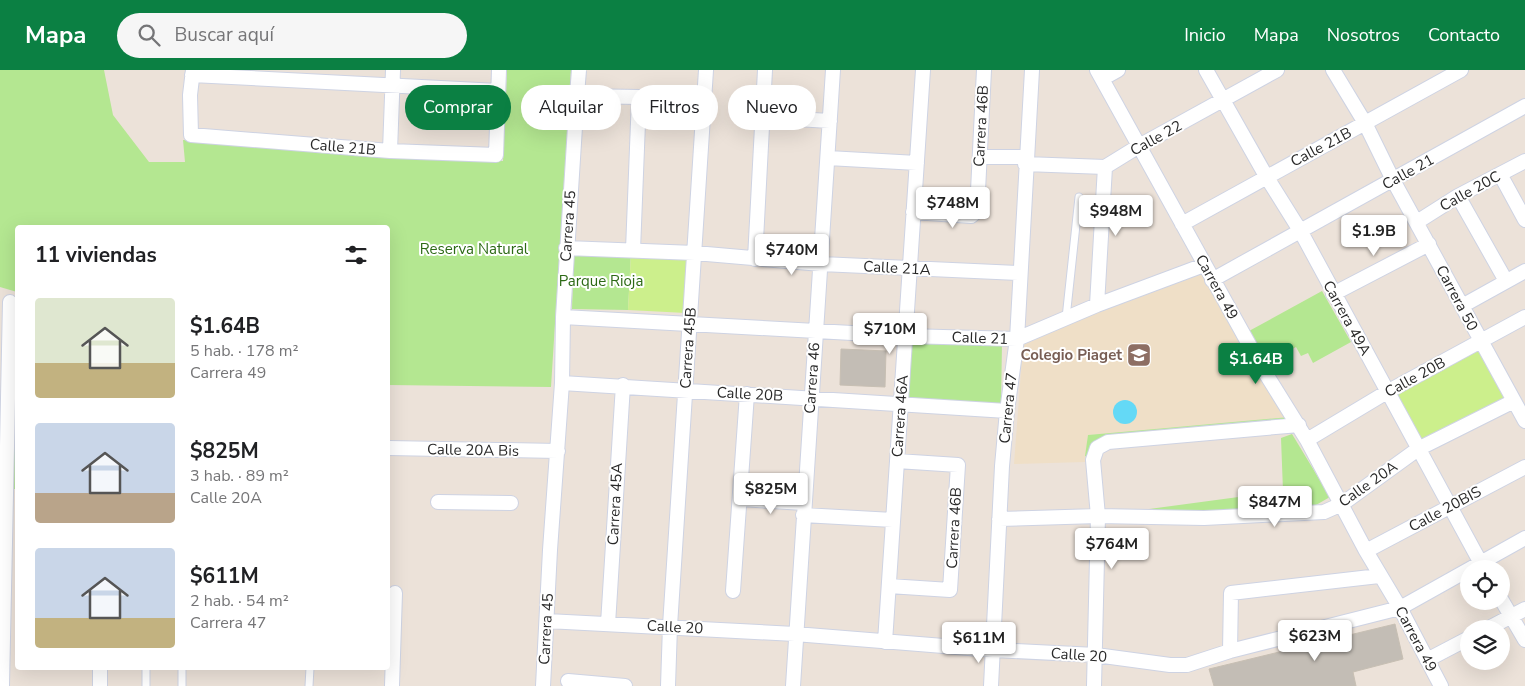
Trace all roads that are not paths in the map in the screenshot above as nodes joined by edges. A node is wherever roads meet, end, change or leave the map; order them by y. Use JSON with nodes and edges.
{"nodes":[{"id":1,"x":393,"y":70,"type":"edge"},
{"id":2,"x":499,"y":70,"type":"edge"},
{"id":3,"x":706,"y":70,"type":"edge"},
{"id":4,"x":764,"y":70,"type":"edge"},
{"id":5,"x":833,"y":70,"type":"edge"},
{"id":6,"x":923,"y":70,"type":"edge"},
{"id":7,"x":984,"y":70,"type":"edge"},
{"id":8,"x":1032,"y":70,"type":"edge"},
{"id":9,"x":1118,"y":70,"type":"edge"},
{"id":10,"x":1206,"y":70,"type":"edge"},
{"id":11,"x":1277,"y":70,"type":"edge"},
{"id":12,"x":1332,"y":70,"type":"edge"},
{"id":13,"x":1461,"y":70,"type":"edge"},
{"id":14,"x":582,"y":72,"type":"edge"},
{"id":15,"x":192,"y":73,"type":"edge"},
{"id":16,"x":1099,"y":74,"type":"edge"},
{"id":17,"x":498,"y":85,"type":"edge"},
{"id":18,"x":579,"y":85,"type":"edge"},
{"id":19,"x":704,"y":85,"type":"edge"},
{"id":20,"x":763,"y":85,"type":"edge"},
{"id":21,"x":392,"y":86,"type":"junction"},
{"id":22,"x":405,"y":87,"type":"edge"},
{"id":23,"x":1223,"y":100,"type":"junction"},
{"id":24,"x":1525,"y":106,"type":"edge"},
{"id":25,"x":816,"y":120,"type":"edge"},
{"id":26,"x":830,"y":121,"type":"junction"},
{"id":27,"x":1365,"y":124,"type":"junction"},
{"id":28,"x":497,"y":130,"type":"edge"},
{"id":29,"x":574,"y":130,"type":"edge"},
{"id":30,"x":638,"y":130,"type":"edge"},
{"id":31,"x":701,"y":130,"type":"edge"},
{"id":32,"x":761,"y":130,"type":"edge"},
{"id":33,"x":1140,"y":146,"type":"junction"},
{"id":34,"x":390,"y":151,"type":"junction"},
{"id":35,"x":980,"y":157,"type":"junction"},
{"id":36,"x":828,"y":158,"type":"junction"},
{"id":37,"x":1025,"y":161,"type":"junction"},
{"id":38,"x":1525,"y":162,"type":"edge"},
{"id":39,"x":917,"y":163,"type":"junction"},
{"id":40,"x":1106,"y":167,"type":"junction"},
{"id":41,"x":1500,"y":174,"type":"junction"},
{"id":42,"x":1266,"y":176,"type":"junction"},
{"id":43,"x":1393,"y":180,"type":"junction"},
{"id":44,"x":1458,"y":196,"type":"junction"},
{"id":45,"x":1079,"y":197,"type":"dead end"},
{"id":46,"x":914,"y":212,"type":"junction"},
{"id":47,"x":1525,"y":220,"type":"edge"},
{"id":48,"x":1417,"y":222,"type":"junction"},
{"id":49,"x":1182,"y":224,"type":"junction"},
{"id":50,"x":1300,"y":232,"type":"junction"},
{"id":51,"x":1429,"y":244,"type":"junction"},
{"id":52,"x":566,"y":248,"type":"junction"},
{"id":53,"x":633,"y":250,"type":"junction"},
{"id":54,"x":695,"y":253,"type":"junction"},
{"id":55,"x":755,"y":259,"type":"junction"},
{"id":56,"x":821,"y":264,"type":"junction"},
{"id":57,"x":1204,"y":265,"type":"junction"},
{"id":58,"x":910,"y":269,"type":"junction"},
{"id":59,"x":1525,"y":271,"type":"edge"},
{"id":60,"x":1019,"y":273,"type":"junction"},
{"id":61,"x":1212,"y":280,"type":"junction"},
{"id":62,"x":1506,"y":281,"type":"junction"},
{"id":63,"x":1333,"y":294,"type":"junction"},
{"id":64,"x":5,"y":299,"type":"edge"},
{"id":65,"x":1097,"y":305,"type":"junction"},
{"id":66,"x":1462,"y":306,"type":"junction"},
{"id":67,"x":15,"y":311,"type":"edge"},
{"id":68,"x":562,"y":317,"type":"junction"},
{"id":69,"x":1525,"y":317,"type":"edge"},
{"id":70,"x":1066,"y":318,"type":"junction"},
{"id":71,"x":689,"y":325,"type":"junction"},
{"id":72,"x":816,"y":331,"type":"junction"},
{"id":73,"x":906,"y":336,"type":"junction"},
{"id":74,"x":1017,"y":339,"type":"junction"},
{"id":75,"x":1480,"y":342,"type":"junction"},
{"id":76,"x":623,"y":385,"type":"junction"},
{"id":77,"x":562,"y":387,"type":"junction"},
{"id":78,"x":685,"y":389,"type":"junction"},
{"id":79,"x":1388,"y":392,"type":"junction"},
{"id":80,"x":747,"y":394,"type":"junction"},
{"id":81,"x":810,"y":397,"type":"junction"},
{"id":82,"x":1514,"y":401,"type":"junction"},
{"id":83,"x":902,"y":403,"type":"junction"},
{"id":84,"x":1007,"y":411,"type":"junction"},
{"id":85,"x":1525,"y":420,"type":"edge"},
{"id":86,"x":1299,"y":425,"type":"junction"},
{"id":87,"x":1308,"y":440,"type":"junction"},
{"id":88,"x":390,"y":448,"type":"edge"},
{"id":89,"x":1418,"y":449,"type":"junction"},
{"id":90,"x":558,"y":451,"type":"junction"},
{"id":91,"x":3,"y":454,"type":"edge"},
{"id":92,"x":897,"y":461,"type":"junction"},
{"id":93,"x":1525,"y":467,"type":"edge"},
{"id":94,"x":740,"y":499,"type":"junction"},
{"id":95,"x":438,"y":502,"type":"dead end"},
{"id":96,"x":512,"y":503,"type":"dead end"},
{"id":97,"x":1342,"y":504,"type":"junction"},
{"id":98,"x":1450,"y":507,"type":"junction"},
{"id":99,"x":804,"y":509,"type":"junction"},
{"id":100,"x":1098,"y":516,"type":"junction"},
{"id":101,"x":999,"y":519,"type":"junction"},
{"id":102,"x":893,"y":520,"type":"junction"},
{"id":103,"x":1525,"y":538,"type":"edge"},
{"id":104,"x":1366,"y":552,"type":"junction"},
{"id":105,"x":1479,"y":560,"type":"edge"},
{"id":106,"x":1490,"y":560,"type":"edge"},
{"id":107,"x":1379,"y":576,"type":"junction"},
{"id":108,"x":1460,"y":577,"type":"edge"},
{"id":109,"x":889,"y":586,"type":"junction"},
{"id":110,"x":733,"y":591,"type":"dead end"},
{"id":111,"x":395,"y":593,"type":"dead end"},
{"id":112,"x":1400,"y":608,"type":"junction"},
{"id":113,"x":1525,"y":609,"type":"edge"},
{"id":114,"x":1507,"y":610,"type":"edge"},
{"id":115,"x":1511,"y":616,"type":"junction"},
{"id":116,"x":1504,"y":620,"type":"edge"},
{"id":117,"x":547,"y":621,"type":"junction"},
{"id":118,"x":608,"y":624,"type":"junction"},
{"id":119,"x":670,"y":626,"type":"junction"},
{"id":120,"x":795,"y":634,"type":"junction"},
{"id":121,"x":1525,"y":640,"type":"edge"},
{"id":122,"x":885,"y":642,"type":"junction"},
{"id":123,"x":1460,"y":643,"type":"edge"},
{"id":124,"x":993,"y":650,"type":"junction"},
{"id":125,"x":1230,"y":651,"type":"junction"},
{"id":126,"x":1096,"y":655,"type":"junction"},
{"id":127,"x":1427,"y":660,"type":"junction"},
{"id":128,"x":100,"y":670,"type":"edge"},
{"id":129,"x":146,"y":670,"type":"edge"},
{"id":130,"x":182,"y":670,"type":"edge"},
{"id":131,"x":310,"y":670,"type":"edge"},
{"id":132,"x":568,"y":681,"type":"dead end"},
{"id":133,"x":2,"y":686,"type":"edge"},
{"id":134,"x":100,"y":686,"type":"edge"},
{"id":135,"x":146,"y":686,"type":"edge"},
{"id":136,"x":182,"y":686,"type":"edge"},
{"id":137,"x":309,"y":686,"type":"edge"},
{"id":138,"x":392,"y":686,"type":"edge"},
{"id":139,"x":543,"y":686,"type":"edge"},
{"id":140,"x":625,"y":686,"type":"edge"},
{"id":141,"x":668,"y":686,"type":"edge"},
{"id":142,"x":792,"y":686,"type":"edge"},
{"id":143,"x":990,"y":686,"type":"edge"},
{"id":144,"x":1094,"y":686,"type":"edge"},
{"id":145,"x":1441,"y":686,"type":"edge"}],
"edges":[{"from":1,"to":21,"type":"street"},
{"from":2,"to":17,"type":"street"},
{"from":3,"to":19,"type":"street","name":"Carrera 45B"},
{"from":4,"to":20,"type":"street"},
{"from":5,"to":26,"type":"street","name":"Carrera 46"},
{"from":6,"to":39,"type":"street","name":"Carrera 46A"},
{"from":7,"to":35,"type":"street","name":"Carrera 46B"},
{"from":8,"to":37,"type":"street","name":"Carrera 47"},
{"from":9,"to":16,"type":"street"},
{"from":10,"to":23,"type":"street","name":"Carrera 49A"},
{"from":11,"to":23,"type":"street","name":"Calle 22"},
{"from":12,"to":27,"type":"street","name":"Carrera 50"},
{"from":13,"to":27,"type":"street","name":"Calle 21B"},
{"from":14,"to":18,"type":"street","name":"Carrera 45","bridge":true},
{"from":15,"to":21,"type":"street"},
{"from":15,"to":34,"type":"street","name":"Calle 21B"},
{"from":16,"to":33,"type":"street","name":"Carrera 49"},
{"from":21,"to":22,"type":"street"},
{"from":21,"to":34,"type":"street"},
{"from":23,"to":33,"type":"street","name":"Calle 22"},
{"from":23,"to":42,"type":"street","name":"Carrera 49A"},
{"from":24,"to":43,"type":"street","name":"Calle 21"},
{"from":25,"to":26,"type":"street"},
{"from":26,"to":36,"type":"street","name":"Carrera 46"},
{"from":27,"to":42,"type":"street","name":"Calle 21B"},
{"from":27,"to":43,"type":"street","name":"Carrera 50"},
{"from":28,"to":34,"type":"street","name":"Calle 21B"},
{"from":29,"to":52,"type":"street","name":"Carrera 45"},
{"from":30,"to":53,"type":"street"},
{"from":31,"to":54,"type":"street","name":"Carrera 45B"},
{"from":32,"to":55,"type":"street"},
{"from":33,"to":40,"type":"street","name":"Calle 22"},
{"from":33,"to":49,"type":"street","name":"Carrera 49"},
{"from":35,"to":37,"type":"street"},
{"from":35,"to":46,"type":"street","name":"Carrera 46B"},
{"from":36,"to":39,"type":"street"},
{"from":36,"to":56,"type":"street","name":"Carrera 46"},
{"from":37,"to":40,"type":"street"},
{"from":37,"to":60,"type":"street","name":"Carrera 47"},
{"from":38,"to":41,"type":"street","name":"Calle 20C"},
{"from":39,"to":46,"type":"street","name":"Carrera 46A"},
{"from":40,"to":65,"type":"street"},
{"from":41,"to":44,"type":"street","name":"Calle 20C"},
{"from":41,"to":47,"type":"street"},
{"from":42,"to":49,"type":"street","name":"Calle 21B"},
{"from":42,"to":50,"type":"street","name":"Carrera 49A"},
{"from":43,"to":48,"type":"street","name":"Carrera 50"},
{"from":43,"to":50,"type":"street","name":"Calle 21"},
{"from":44,"to":48,"type":"street","name":"Calle 20C"},
{"from":44,"to":62,"type":"street"},
{"from":45,"to":70,"type":"lane"},
{"from":46,"to":58,"type":"street","name":"Carrera 46A"},
{"from":48,"to":51,"type":"street","name":"Carrera 50"},
{"from":49,"to":57,"type":"street","name":"Carrera 49"},
{"from":50,"to":61,"type":"street","name":"Calle 21"},
{"from":50,"to":63,"type":"street","name":"Carrera 49A"},
{"from":51,"to":63,"type":"street"},
{"from":51,"to":66,"type":"street","name":"Carrera 50"},
{"from":52,"to":53,"type":"street","name":"Calle 21A"},
{"from":52,"to":68,"type":"street","name":"Carrera 45"},
{"from":53,"to":54,"type":"street","name":"Calle 21A"},
{"from":54,"to":55,"type":"street","name":"Calle 21A"},
{"from":54,"to":71,"type":"street","name":"Carrera 45B"},
{"from":55,"to":56,"type":"street","name":"Calle 21A"},
{"from":56,"to":58,"type":"street","name":"Calle 21A"},
{"from":56,"to":72,"type":"street","name":"Carrera 46"},
{"from":57,"to":61,"type":"street","name":"Carrera 49"},
{"from":57,"to":65,"type":"street","name":"Calle 21"},
{"from":58,"to":60,"type":"street","name":"Calle 21A"},
{"from":58,"to":73,"type":"street","name":"Carrera 46A"},
{"from":59,"to":62,"type":"street"},
{"from":60,"to":74,"type":"street","name":"Carrera 47"},
{"from":61,"to":86,"type":"street","name":"Carrera 49"},
{"from":62,"to":66,"type":"street"},
{"from":63,"to":79,"type":"street","name":"Carrera 49A"},
{"from":64,"to":67,"type":"street"},
{"from":64,"to":91,"type":"street"},
{"from":65,"to":70,"type":"street","name":"Calle 21"},
{"from":66,"to":75,"type":"street","name":"Carrera 50"},
{"from":68,"to":71,"type":"street","name":"Calle 21"},
{"from":68,"to":77,"type":"street","name":"Carrera 45"},
{"from":69,"to":75,"type":"street","name":"Calle 20B"},
{"from":70,"to":74,"type":"street","name":"Calle 21"},
{"from":71,"to":72,"type":"street","name":"Calle 21"},
{"from":71,"to":78,"type":"street","name":"Carrera 45B"},
{"from":72,"to":73,"type":"street","name":"Calle 21"},
{"from":72,"to":81,"type":"street","name":"Carrera 46"},
{"from":73,"to":74,"type":"street","name":"Calle 21"},
{"from":73,"to":83,"type":"street","name":"Carrera 46A"},
{"from":74,"to":84,"type":"street","name":"Carrera 47"},
{"from":75,"to":79,"type":"street","name":"Calle 20B"},
{"from":75,"to":82,"type":"street","name":"Carrera 50"},
{"from":76,"to":77,"type":"street","name":"Calle 20B"},
{"from":76,"to":78,"type":"street","name":"Calle 20B"},
{"from":76,"to":118,"type":"street","name":"Carrera 45A"},
{"from":77,"to":90,"type":"street","name":"Carrera 45"},
{"from":78,"to":80,"type":"street","name":"Calle 20B"},
{"from":78,"to":119,"type":"street","name":"Carrera 45B"},
{"from":79,"to":87,"type":"street","name":"Calle 20B"},
{"from":79,"to":89,"type":"street","name":"Carrera 49A"},
{"from":80,"to":81,"type":"street","name":"Calle 20B"},
{"from":80,"to":94,"type":"street"},
{"from":81,"to":83,"type":"street","name":"Calle 20B"},
{"from":81,"to":99,"type":"street","name":"Carrera 46"},
{"from":82,"to":85,"type":"street","name":"Carrera 50"},
{"from":82,"to":89,"type":"street","name":"Calle 20A"},
{"from":83,"to":84,"type":"street","name":"Calle 20B"},
{"from":83,"to":92,"type":"street","name":"Carrera 46A"},
{"from":84,"to":101,"type":"street","name":"Carrera 47"},
{"from":86,"to":87,"type":"street","name":"Carrera 49"},
{"from":86,"to":100,"type":"street"},
{"from":87,"to":97,"type":"street","name":"Carrera 49"},
{"from":88,"to":90,"type":"street","name":"Calle 20A Bis"},
{"from":89,"to":97,"type":"street","name":"Calle 20A"},
{"from":89,"to":98,"type":"street","name":"Carrera 49A"},
{"from":90,"to":117,"type":"street","name":"Carrera 45"},
{"from":91,"to":133,"type":"street"},
{"from":92,"to":102,"type":"street","name":"Carrera 46A"},
{"from":92,"to":109,"type":"street","name":"Carrera 46B"},
{"from":93,"to":98,"type":"street","name":"Calle 20BIS"},
{"from":94,"to":99,"type":"street"},
{"from":94,"to":110,"type":"street"},
{"from":95,"to":96,"type":"street"},
{"from":97,"to":100,"type":"street","name":"Calle 20A"},
{"from":97,"to":104,"type":"street","name":"Carrera 49"},
{"from":98,"to":104,"type":"street","name":"Calle 20BIS"},
{"from":98,"to":105,"type":"street","name":"Carrera 49A"},
{"from":99,"to":102,"type":"street"},
{"from":99,"to":120,"type":"street","name":"Carrera 46"},
{"from":100,"to":101,"type":"street","name":"Calle 20A"},
{"from":100,"to":126,"type":"street"},
{"from":101,"to":124,"type":"street","name":"Carrera 47"},
{"from":102,"to":109,"type":"street","name":"Carrera 46A"},
{"from":103,"to":106,"type":"street","name":"Calle 20"},
{"from":104,"to":107,"type":"street","name":"Carrera 49"},
{"from":107,"to":112,"type":"street","name":"Carrera 49"},
{"from":107,"to":125,"type":"street"},
{"from":108,"to":112,"type":"street","name":"Calle 20"},
{"from":109,"to":122,"type":"street","name":"Carrera 46A"},
{"from":111,"to":138,"type":"street"},
{"from":112,"to":125,"type":"street","name":"Calle 20"},
{"from":112,"to":127,"type":"street","name":"Carrera 49"},
{"from":113,"to":115,"type":"street"},
{"from":114,"to":115,"type":"street"},
{"from":115,"to":116,"type":"street"},
{"from":115,"to":121,"type":"street"},
{"from":117,"to":118,"type":"street","name":"Calle 20"},
{"from":117,"to":139,"type":"street","name":"Carrera 45"},
{"from":118,"to":119,"type":"street","name":"Calle 20"},
{"from":119,"to":120,"type":"street","name":"Calle 20"},
{"from":119,"to":141,"type":"street","name":"Carrera 45B"},
{"from":120,"to":122,"type":"street","name":"Calle 20"},
{"from":120,"to":142,"type":"street","name":"Carrera 46"},
{"from":122,"to":124,"type":"street","name":"Calle 20"},
{"from":123,"to":127,"type":"street"},
{"from":124,"to":126,"type":"street","name":"Calle 20"},
{"from":124,"to":143,"type":"street","name":"Carrera 47"},
{"from":125,"to":126,"type":"street","name":"Calle 20"},
{"from":126,"to":144,"type":"street"},
{"from":127,"to":145,"type":"street","name":"Carrera 49"},
{"from":128,"to":134,"type":"street"},
{"from":129,"to":135,"type":"lane"},
{"from":130,"to":136,"type":"lane"},
{"from":131,"to":137,"type":"lane"},
{"from":132,"to":140,"type":"street"}]}
